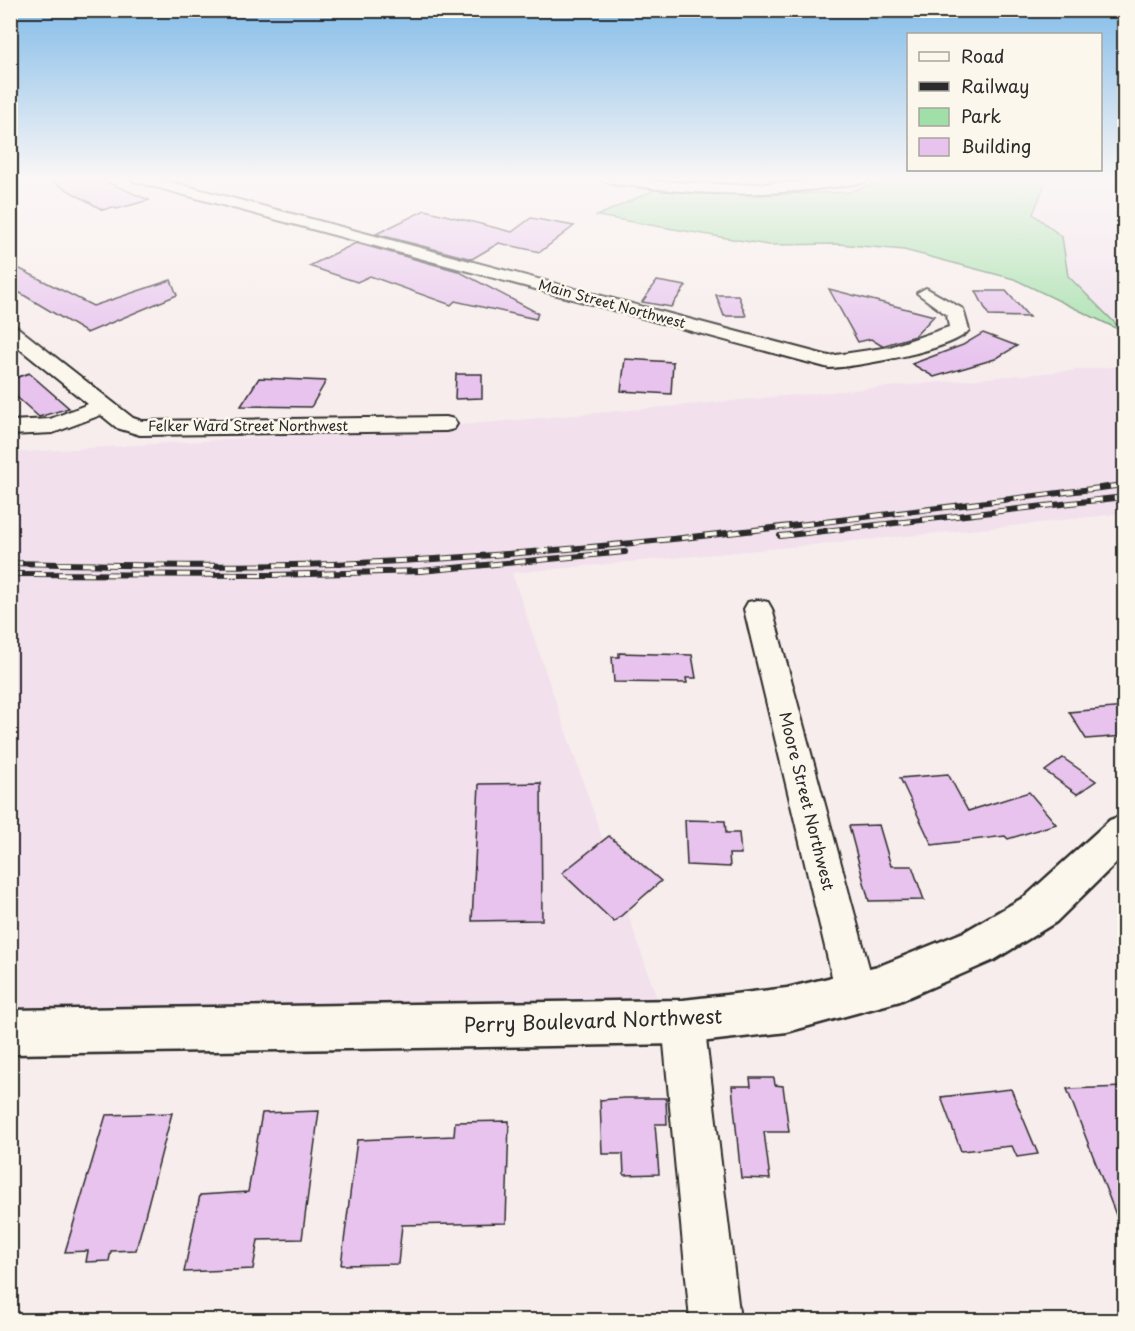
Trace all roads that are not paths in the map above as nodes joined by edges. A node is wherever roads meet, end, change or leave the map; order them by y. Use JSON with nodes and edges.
{"nodes":[{"id":1,"x":370,"y":240,"type":"edge"},
{"id":2,"x":926,"y":292,"type":"dead end"},
{"id":3,"x":16,"y":339,"type":"edge"},
{"id":4,"x":104,"y":406,"type":"junction"},
{"id":5,"x":446,"y":424,"type":"dead end"},
{"id":6,"x":10,"y":428,"type":"edge"},
{"id":7,"x":758,"y":609,"type":"dead end"},
{"id":8,"x":1125,"y":831,"type":"edge"},
{"id":9,"x":856,"y":993,"type":"junction"},
{"id":10,"x":683,"y":1022,"type":"junction"},
{"id":11,"x":10,"y":1032,"type":"edge"},
{"id":12,"x":715,"y":1320,"type":"edge"}],
"edges":[{"from":1,"to":2,"type":"street","name":"Main Street Northwest"},
{"from":3,"to":4,"type":"street","name":"Felker Ward Street Northwest"},
{"from":4,"to":5,"type":"street","name":"Felker Ward Street Northwest"},
{"from":4,"to":6,"type":"street"},
{"from":7,"to":9,"type":"street","name":"Moore Street Northwest"},
{"from":8,"to":9,"type":"street","name":"Perry Boulevard Northwest"},
{"from":9,"to":10,"type":"street","name":"Perry Boulevard Northwest"},
{"from":10,"to":11,"type":"street","name":"Perry Boulevard Northwest"},
{"from":10,"to":12,"type":"street"}]}
